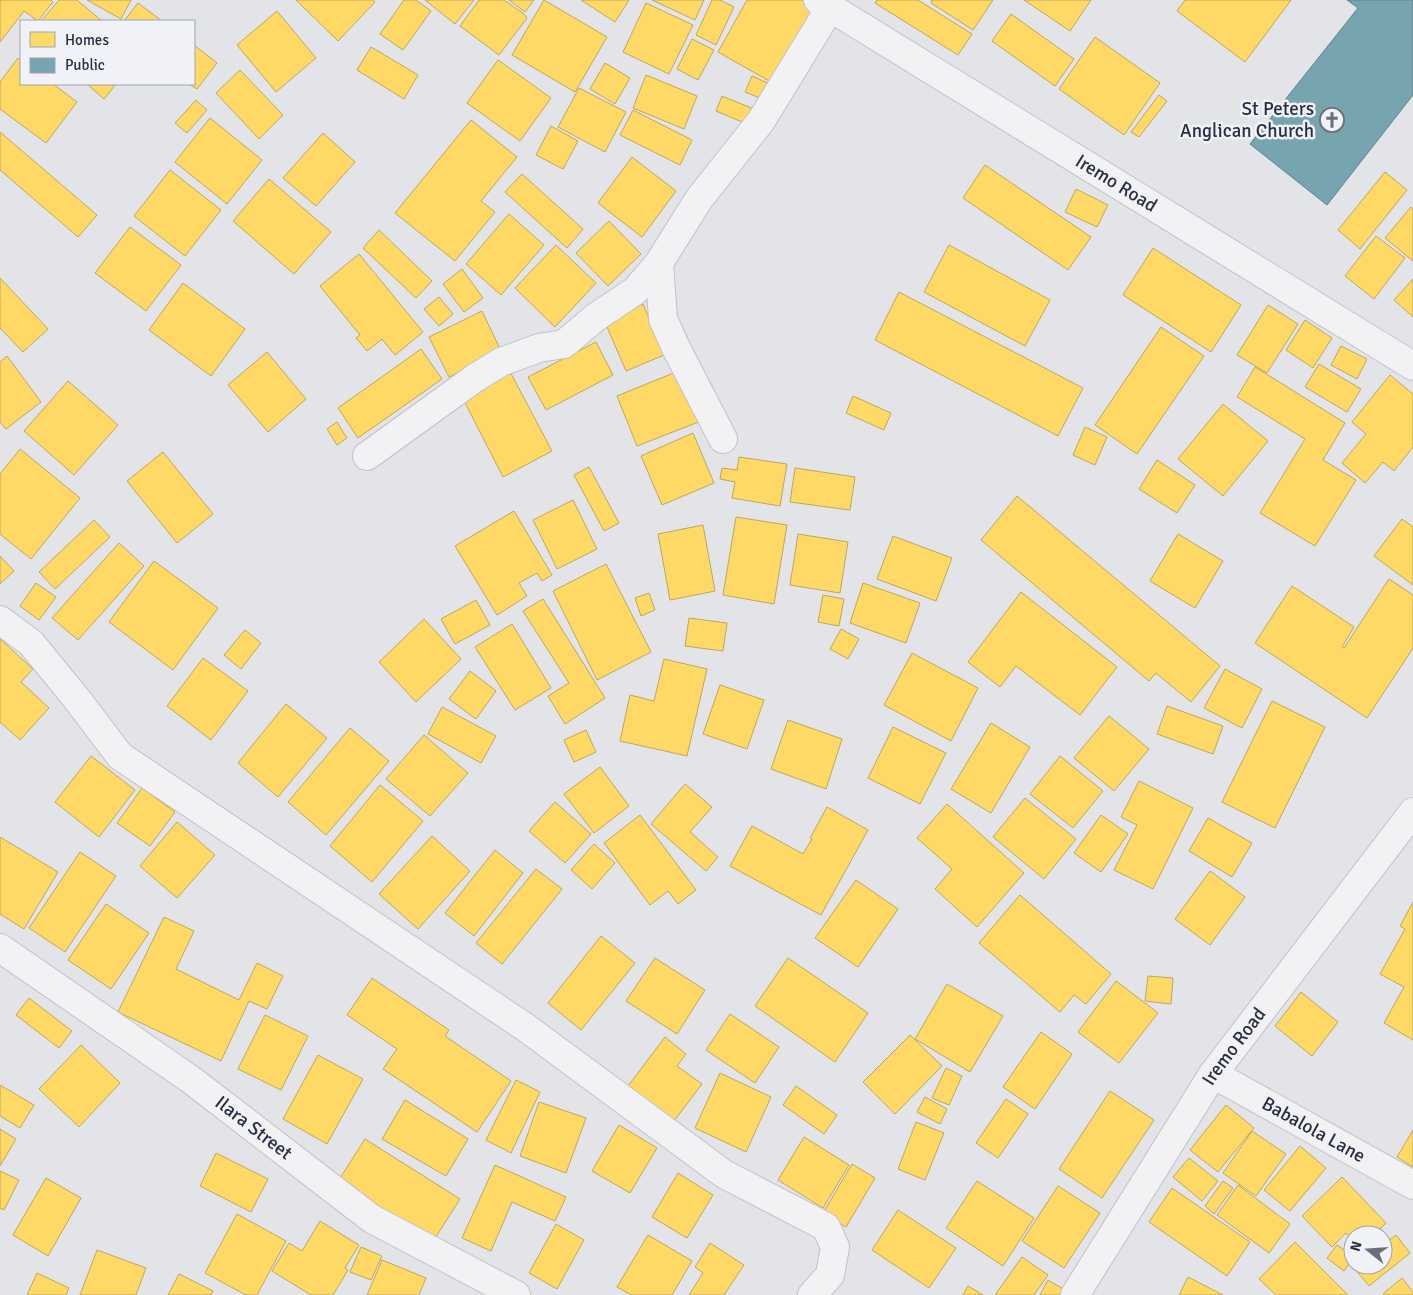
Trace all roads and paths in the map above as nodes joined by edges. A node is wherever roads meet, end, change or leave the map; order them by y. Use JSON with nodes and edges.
{"nodes":[{"id":1,"x":824,"y":4,"type":"edge"},
{"id":2,"x":659,"y":263,"type":"junction"},
{"id":3,"x":1413,"y":366,"type":"edge"},
{"id":4,"x":723,"y":439,"type":"dead end"},
{"id":5,"x":367,"y":456,"type":"dead end"},
{"id":6,"x":0,"y":620,"type":"edge"},
{"id":7,"x":1413,"y":812,"type":"edge"},
{"id":8,"x":0,"y":948,"type":"edge"},
{"id":9,"x":1213,"y":1074,"type":"junction"},
{"id":10,"x":1413,"y":1185,"type":"edge"},
{"id":11,"x":516,"y":1295,"type":"edge"},
{"id":12,"x":812,"y":1295,"type":"edge"},
{"id":13,"x":1076,"y":1295,"type":"edge"}],
"edges":[{"from":1,"to":2,"type":"street"},
{"from":1,"to":3,"type":"street","name":"Iremo Road"},
{"from":2,"to":4,"type":"street"},
{"from":2,"to":5,"type":"street"},
{"from":6,"to":12,"type":"street"},
{"from":7,"to":9,"type":"street","name":"Iremo Road"},
{"from":8,"to":11,"type":"street","name":"Ilara Street"},
{"from":9,"to":10,"type":"street","name":"Babalola Lane"},
{"from":9,"to":13,"type":"street","name":"Iremo Road"}]}
